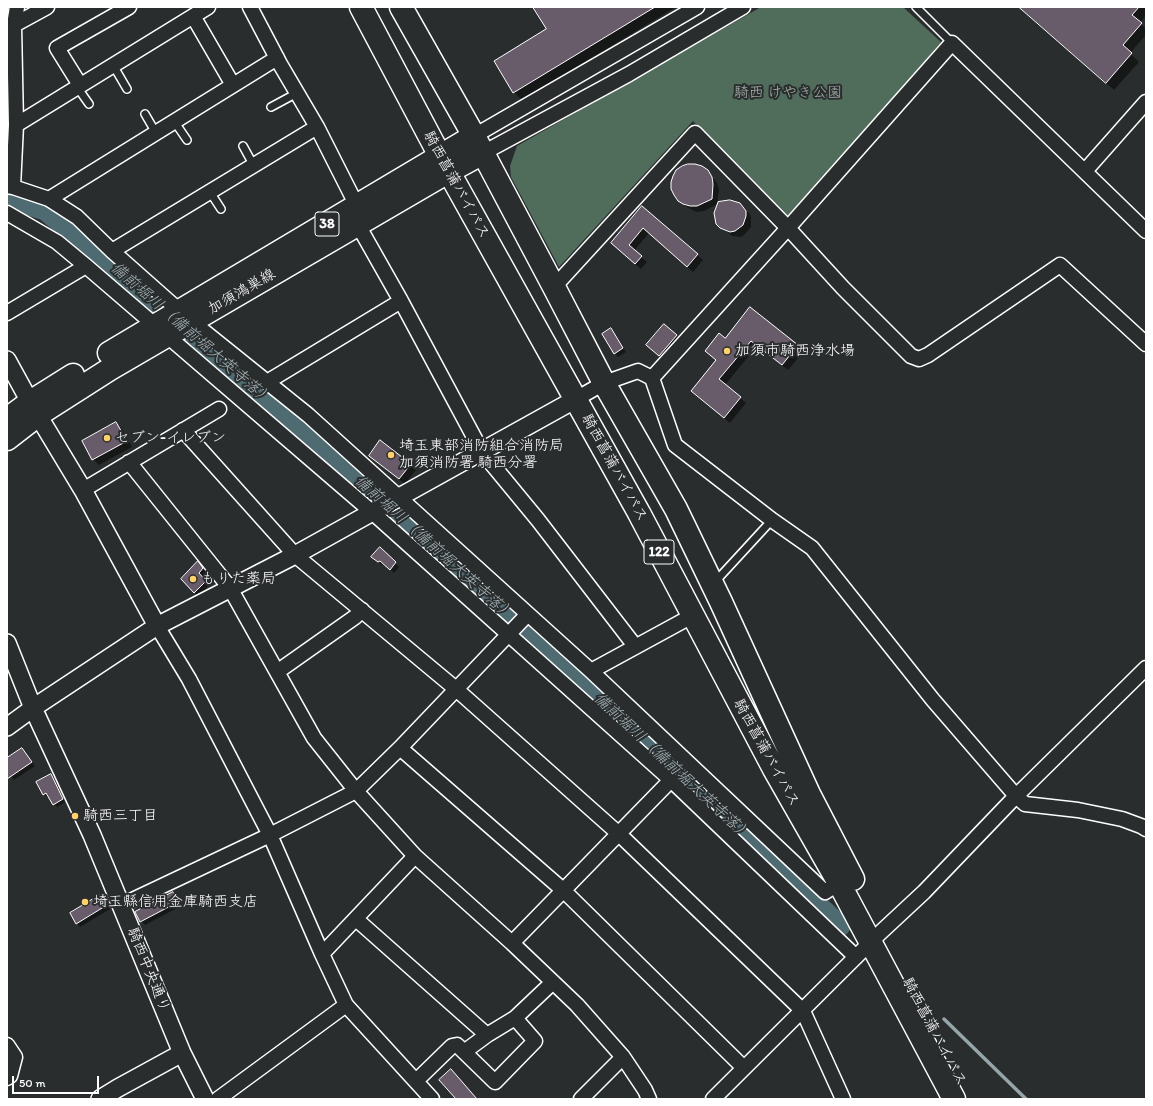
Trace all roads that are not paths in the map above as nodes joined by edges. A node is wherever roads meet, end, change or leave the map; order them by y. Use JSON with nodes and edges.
{"nodes":[{"id":1,"x":17,"y":7,"type":"edge"},
{"id":2,"x":46,"y":7,"type":"edge"},
{"id":3,"x":129,"y":7,"type":"edge"},
{"id":4,"x":208,"y":7,"type":"edge"},
{"id":5,"x":250,"y":7,"type":"edge"},
{"id":6,"x":361,"y":7,"type":"edge"},
{"id":7,"x":401,"y":7,"type":"edge"},
{"id":8,"x":697,"y":7,"type":"edge"},
{"id":9,"x":743,"y":7,"type":"edge"},
{"id":10,"x":916,"y":7,"type":"edge"},
{"id":11,"x":193,"y":16,"type":"junction"},
{"id":12,"x":14,"y":25,"type":"junction"},
{"id":13,"x":952,"y":43,"type":"junction"},
{"id":14,"x":277,"y":58,"type":"junction"},
{"id":15,"x":113,"y":65,"type":"junction"},
{"id":16,"x":233,"y":85,"type":"junction"},
{"id":17,"x":79,"y":86,"type":"junction"},
{"id":18,"x":127,"y":89,"type":"dead end"},
{"id":19,"x":297,"y":93,"type":"junction"},
{"id":20,"x":1146,"y":102,"type":"edge"},
{"id":21,"x":89,"y":104,"type":"dead end"},
{"id":22,"x":271,"y":108,"type":"dead end"},
{"id":23,"x":145,"y":114,"type":"dead end"},
{"id":24,"x":174,"y":121,"type":"junction"},
{"id":25,"x":16,"y":125,"type":"junction"},
{"id":26,"x":317,"y":127,"type":"junction"},
{"id":27,"x":156,"y":133,"type":"junction"},
{"id":28,"x":187,"y":140,"type":"dead end"},
{"id":29,"x":478,"y":144,"type":"junction"},
{"id":30,"x":243,"y":146,"type":"dead end"},
{"id":31,"x":444,"y":164,"type":"junction"},
{"id":32,"x":254,"y":166,"type":"junction"},
{"id":33,"x":1085,"y":171,"type":"junction"},
{"id":34,"x":10,"y":187,"type":"edge"},
{"id":35,"x":210,"y":192,"type":"junction"},
{"id":36,"x":50,"y":199,"type":"junction"},
{"id":37,"x":221,"y":209,"type":"dead end"},
{"id":38,"x":7,"y":213,"type":"edge"},
{"id":39,"x":357,"y":216,"type":"junction"},
{"id":40,"x":788,"y":228,"type":"junction"},
{"id":41,"x":1146,"y":231,"type":"edge"},
{"id":42,"x":112,"y":252,"type":"junction"},
{"id":43,"x":86,"y":266,"type":"junction"},
{"id":44,"x":554,"y":287,"type":"junction"},
{"id":45,"x":402,"y":301,"type":"junction"},
{"id":46,"x":7,"y":313,"type":"edge"},
{"id":47,"x":186,"y":316,"type":"junction"},
{"id":48,"x":163,"y":329,"type":"junction"},
{"id":49,"x":1146,"y":344,"type":"edge"},
{"id":50,"x":7,"y":360,"type":"edge"},
{"id":51,"x":652,"y":378,"type":"junction"},
{"id":52,"x":267,"y":382,"type":"junction"},
{"id":53,"x":604,"y":383,"type":"junction"},
{"id":54,"x":576,"y":399,"type":"junction"},
{"id":55,"x":34,"y":409,"type":"junction"},
{"id":56,"x":219,"y":409,"type":"dead end"},
{"id":57,"x":7,"y":419,"type":"edge"},
{"id":58,"x":183,"y":430,"type":"junction"},
{"id":59,"x":7,"y":439,"type":"edge"},
{"id":60,"x":482,"y":452,"type":"junction"},
{"id":61,"x":129,"y":462,"type":"junction"},
{"id":62,"x":82,"y":490,"type":"junction"},
{"id":63,"x":399,"y":496,"type":"junction"},
{"id":64,"x":374,"y":511,"type":"junction"},
{"id":65,"x":772,"y":520,"type":"junction"},
{"id":66,"x":295,"y":555,"type":"junction"},
{"id":67,"x":713,"y":584,"type":"junction"},
{"id":68,"x":230,"y":588,"type":"junction"},
{"id":69,"x":362,"y":610,"type":"junction"},
{"id":70,"x":526,"y":616,"type":"junction"},
{"id":71,"x":692,"y":616,"type":"junction"},
{"id":72,"x":157,"y":626,"type":"junction"},
{"id":73,"x":510,"y":633,"type":"junction"},
{"id":74,"x":7,"y":643,"type":"edge"},
{"id":75,"x":635,"y":646,"type":"junction"},
{"id":76,"x":1146,"y":668,"type":"edge"},
{"id":77,"x":591,"y":671,"type":"junction"},
{"id":78,"x":277,"y":672,"type":"junction"},
{"id":79,"x":456,"y":689,"type":"junction"},
{"id":80,"x":33,"y":708,"type":"junction"},
{"id":81,"x":7,"y":727,"type":"edge"},
{"id":82,"x":400,"y":748,"type":"junction"},
{"id":83,"x":671,"y":780,"type":"junction"},
{"id":84,"x":356,"y":792,"type":"junction"},
{"id":85,"x":1016,"y":796,"type":"junction"},
{"id":86,"x":1146,"y":829,"type":"edge"},
{"id":87,"x":270,"y":834,"type":"junction"},
{"id":88,"x":619,"y":834,"type":"junction"},
{"id":89,"x":416,"y":856,"type":"junction"},
{"id":90,"x":839,"y":883,"type":"junction"},
{"id":91,"x":563,"y":890,"type":"junction"},
{"id":92,"x":122,"y":905,"type":"junction"},
{"id":93,"x":356,"y":919,"type":"junction"},
{"id":94,"x":512,"y":943,"type":"junction"},
{"id":95,"x":869,"y":944,"type":"junction"},
{"id":96,"x":322,"y":954,"type":"junction"},
{"id":97,"x":553,"y":982,"type":"junction"},
{"id":98,"x":346,"y":1005,"type":"junction"},
{"id":99,"x":803,"y":1012,"type":"junction"},
{"id":100,"x":515,"y":1018,"type":"junction"},
{"id":101,"x":487,"y":1035,"type":"junction"},
{"id":102,"x":7,"y":1045,"type":"edge"},
{"id":103,"x":182,"y":1052,"type":"junction"},
{"id":104,"x":464,"y":1052,"type":"junction"},
{"id":105,"x":623,"y":1057,"type":"junction"},
{"id":106,"x":744,"y":1068,"type":"junction"},
{"id":107,"x":7,"y":1078,"type":"edge"},
{"id":108,"x":416,"y":1081,"type":"junction"},
{"id":109,"x":100,"y":1099,"type":"edge"},
{"id":110,"x":205,"y":1099,"type":"edge"},
{"id":111,"x":218,"y":1099,"type":"edge"},
{"id":112,"x":432,"y":1099,"type":"edge"},
{"id":113,"x":581,"y":1099,"type":"edge"},
{"id":114,"x":649,"y":1099,"type":"edge"},
{"id":115,"x":713,"y":1099,"type":"edge"},
{"id":116,"x":843,"y":1099,"type":"edge"},
{"id":117,"x":954,"y":1099,"type":"edge"},
{"id":118,"x":970,"y":1099,"type":"edge"}],
"edges":[{"from":1,"to":12,"type":"street"},
{"from":2,"to":12,"type":"street"},
{"from":3,"to":17,"type":"street"},
{"from":4,"to":11,"type":"street"},
{"from":5,"to":14,"type":"street"},
{"from":6,"to":31,"type":"main road","name":"騎西菖蒲バイパス","number":"122"},
{"from":7,"to":29,"type":"main road","name":"騎西菖蒲バイパス","number":"122"},
{"from":8,"to":29,"type":"street"},
{"from":9,"to":29,"type":"street"},
{"from":10,"to":13,"type":"lane"},
{"from":11,"to":15,"type":"street"},
{"from":11,"to":16,"type":"street"},
{"from":12,"to":25,"type":"street"},
{"from":13,"to":33,"type":"street"},
{"from":13,"to":40,"type":"street"},
{"from":14,"to":16,"type":"street"},
{"from":14,"to":19,"type":"street"},
{"from":15,"to":17,"type":"street"},
{"from":15,"to":18,"type":"lane"},
{"from":16,"to":24,"type":"street"},
{"from":17,"to":21,"type":"lane"},
{"from":17,"to":25,"type":"street"},
{"from":19,"to":22,"type":"lane"},
{"from":19,"to":26,"type":"street"},
{"from":20,"to":33,"type":"street"},
{"from":23,"to":27,"type":"lane"},
{"from":24,"to":27,"type":"street"},
{"from":24,"to":28,"type":"lane"},
{"from":25,"to":34,"type":"street"},
{"from":26,"to":32,"type":"street"},
{"from":26,"to":39,"type":"street"},
{"from":27,"to":36,"type":"street"},
{"from":29,"to":31,"type":"main road","name":"加須鴻巣線","number":"38"},
{"from":29,"to":44,"type":"main road","name":"騎西菖蒲バイパス","number":"122"},
{"from":30,"to":32,"type":"lane"},
{"from":31,"to":39,"type":"main road","name":"加須鴻巣線","number":"38"},
{"from":31,"to":54,"type":"main road","name":"騎西菖蒲バイパス","number":"122"},
{"from":32,"to":35,"type":"street"},
{"from":33,"to":41,"type":"street"},
{"from":34,"to":36,"type":"street"},
{"from":35,"to":37,"type":"lane"},
{"from":35,"to":42,"type":"street"},
{"from":36,"to":42,"type":"street"},
{"from":38,"to":43,"type":"street"},
{"from":39,"to":45,"type":"street"},
{"from":39,"to":47,"type":"main road","name":"加須鴻巣線","number":"38"},
{"from":40,"to":44,"type":"street"},
{"from":40,"to":49,"type":"street"},
{"from":40,"to":51,"type":"street"},
{"from":42,"to":47,"type":"street"},
{"from":43,"to":46,"type":"street"},
{"from":43,"to":48,"type":"street"},
{"from":44,"to":53,"type":"main road","name":"騎西菖蒲バイパス","number":"122"},
{"from":45,"to":52,"type":"street"},
{"from":45,"to":60,"type":"street"},
{"from":47,"to":48,"type":"main road","name":"加須鴻巣線","number":"38"},
{"from":47,"to":52,"type":"street"},
{"from":48,"to":55,"type":"main road","name":"加須鴻巣線","number":"38"},
{"from":48,"to":64,"type":"street"},
{"from":50,"to":55,"type":"street"},
{"from":51,"to":53,"type":"street"},
{"from":51,"to":65,"type":"street"},
{"from":52,"to":63,"type":"street"},
{"from":53,"to":54,"type":"street"},
{"from":53,"to":67,"type":"main road","name":"騎西菖蒲バイパス","number":"122"},
{"from":54,"to":60,"type":"street"},
{"from":54,"to":71,"type":"main road","name":"騎西菖蒲バイパス","number":"122"},
{"from":55,"to":57,"type":"main road","name":"加須鴻巣線","number":"38"},
{"from":55,"to":59,"type":"main road","name":"加須鴻巣線","number":"38"},
{"from":55,"to":62,"type":"street"},
{"from":56,"to":58,"type":"street"},
{"from":58,"to":61,"type":"street"},
{"from":58,"to":66,"type":"street"},
{"from":60,"to":63,"type":"street"},
{"from":60,"to":75,"type":"street"},
{"from":61,"to":62,"type":"street"},
{"from":61,"to":68,"type":"street"},
{"from":62,"to":72,"type":"street"},
{"from":63,"to":64,"type":"street"},
{"from":63,"to":70,"type":"street"},
{"from":64,"to":66,"type":"street"},
{"from":64,"to":73,"type":"street"},
{"from":65,"to":67,"type":"lane"},
{"from":65,"to":85,"type":"street"},
{"from":66,"to":68,"type":"street"},
{"from":66,"to":69,"type":"street"},
{"from":67,"to":95,"type":"main road","name":"騎西菖蒲バイパス","number":"122"},
{"from":68,"to":72,"type":"street"},
{"from":68,"to":78,"type":"street"},
{"from":69,"to":78,"type":"street"},
{"from":69,"to":79,"type":"street"},
{"from":70,"to":73,"type":"street"},
{"from":70,"to":77,"type":"street"},
{"from":71,"to":75,"type":"street"},
{"from":71,"to":90,"type":"main road","name":"騎西菖蒲バイパス","number":"122"},
{"from":72,"to":80,"type":"street"},
{"from":72,"to":87,"type":"street"},
{"from":73,"to":79,"type":"street"},
{"from":73,"to":83,"type":"street"},
{"from":74,"to":80,"type":"street","name":"騎西中央通り"},
{"from":75,"to":77,"type":"street"},
{"from":76,"to":85,"type":"street"},
{"from":77,"to":90,"type":"street"},
{"from":78,"to":84,"type":"street"},
{"from":79,"to":82,"type":"street"},
{"from":79,"to":88,"type":"street"},
{"from":80,"to":81,"type":"street"},
{"from":80,"to":92,"type":"street","name":"騎西中央通り"},
{"from":82,"to":84,"type":"street"},
{"from":82,"to":91,"type":"street"},
{"from":83,"to":88,"type":"street"},
{"from":83,"to":95,"type":"street"},
{"from":84,"to":87,"type":"street"},
{"from":84,"to":89,"type":"street"},
{"from":85,"to":86,"type":"street"},
{"from":85,"to":95,"type":"street"},
{"from":87,"to":92,"type":"street"},
{"from":87,"to":96,"type":"street"},
{"from":88,"to":91,"type":"street"},
{"from":88,"to":99,"type":"street"},
{"from":89,"to":93,"type":"street"},
{"from":89,"to":94,"type":"street"},
{"from":90,"to":95,"type":"main road","name":"騎西菖蒲バイパス","number":"122"},
{"from":91,"to":94,"type":"street"},
{"from":91,"to":106,"type":"street"},
{"from":92,"to":103,"type":"street","name":"騎西中央通り"},
{"from":93,"to":96,"type":"street"},
{"from":93,"to":101,"type":"street"},
{"from":94,"to":97,"type":"street"},
{"from":95,"to":99,"type":"street"},
{"from":95,"to":117,"type":"main road","name":"騎西菖蒲バイパス","number":"122"},
{"from":95,"to":118,"type":"main road","name":"騎西菖蒲バイパス","number":"122"},
{"from":96,"to":98,"type":"street"},
{"from":97,"to":100,"type":"street"},
{"from":97,"to":105,"type":"street"},
{"from":98,"to":108,"type":"street"},
{"from":98,"to":111,"type":"street"},
{"from":99,"to":106,"type":"street"},
{"from":99,"to":116,"type":"street"},
{"from":100,"to":101,"type":"street"},
{"from":100,"to":104,"type":"street"},
{"from":101,"to":104,"type":"street"},
{"from":102,"to":107,"type":"street"},
{"from":103,"to":109,"type":"street"},
{"from":103,"to":110,"type":"street","name":"騎西中央通り"},
{"from":104,"to":108,"type":"street"},
{"from":105,"to":113,"type":"street"},
{"from":105,"to":114,"type":"street"},
{"from":106,"to":115,"type":"street"},
{"from":108,"to":112,"type":"street"}]}
